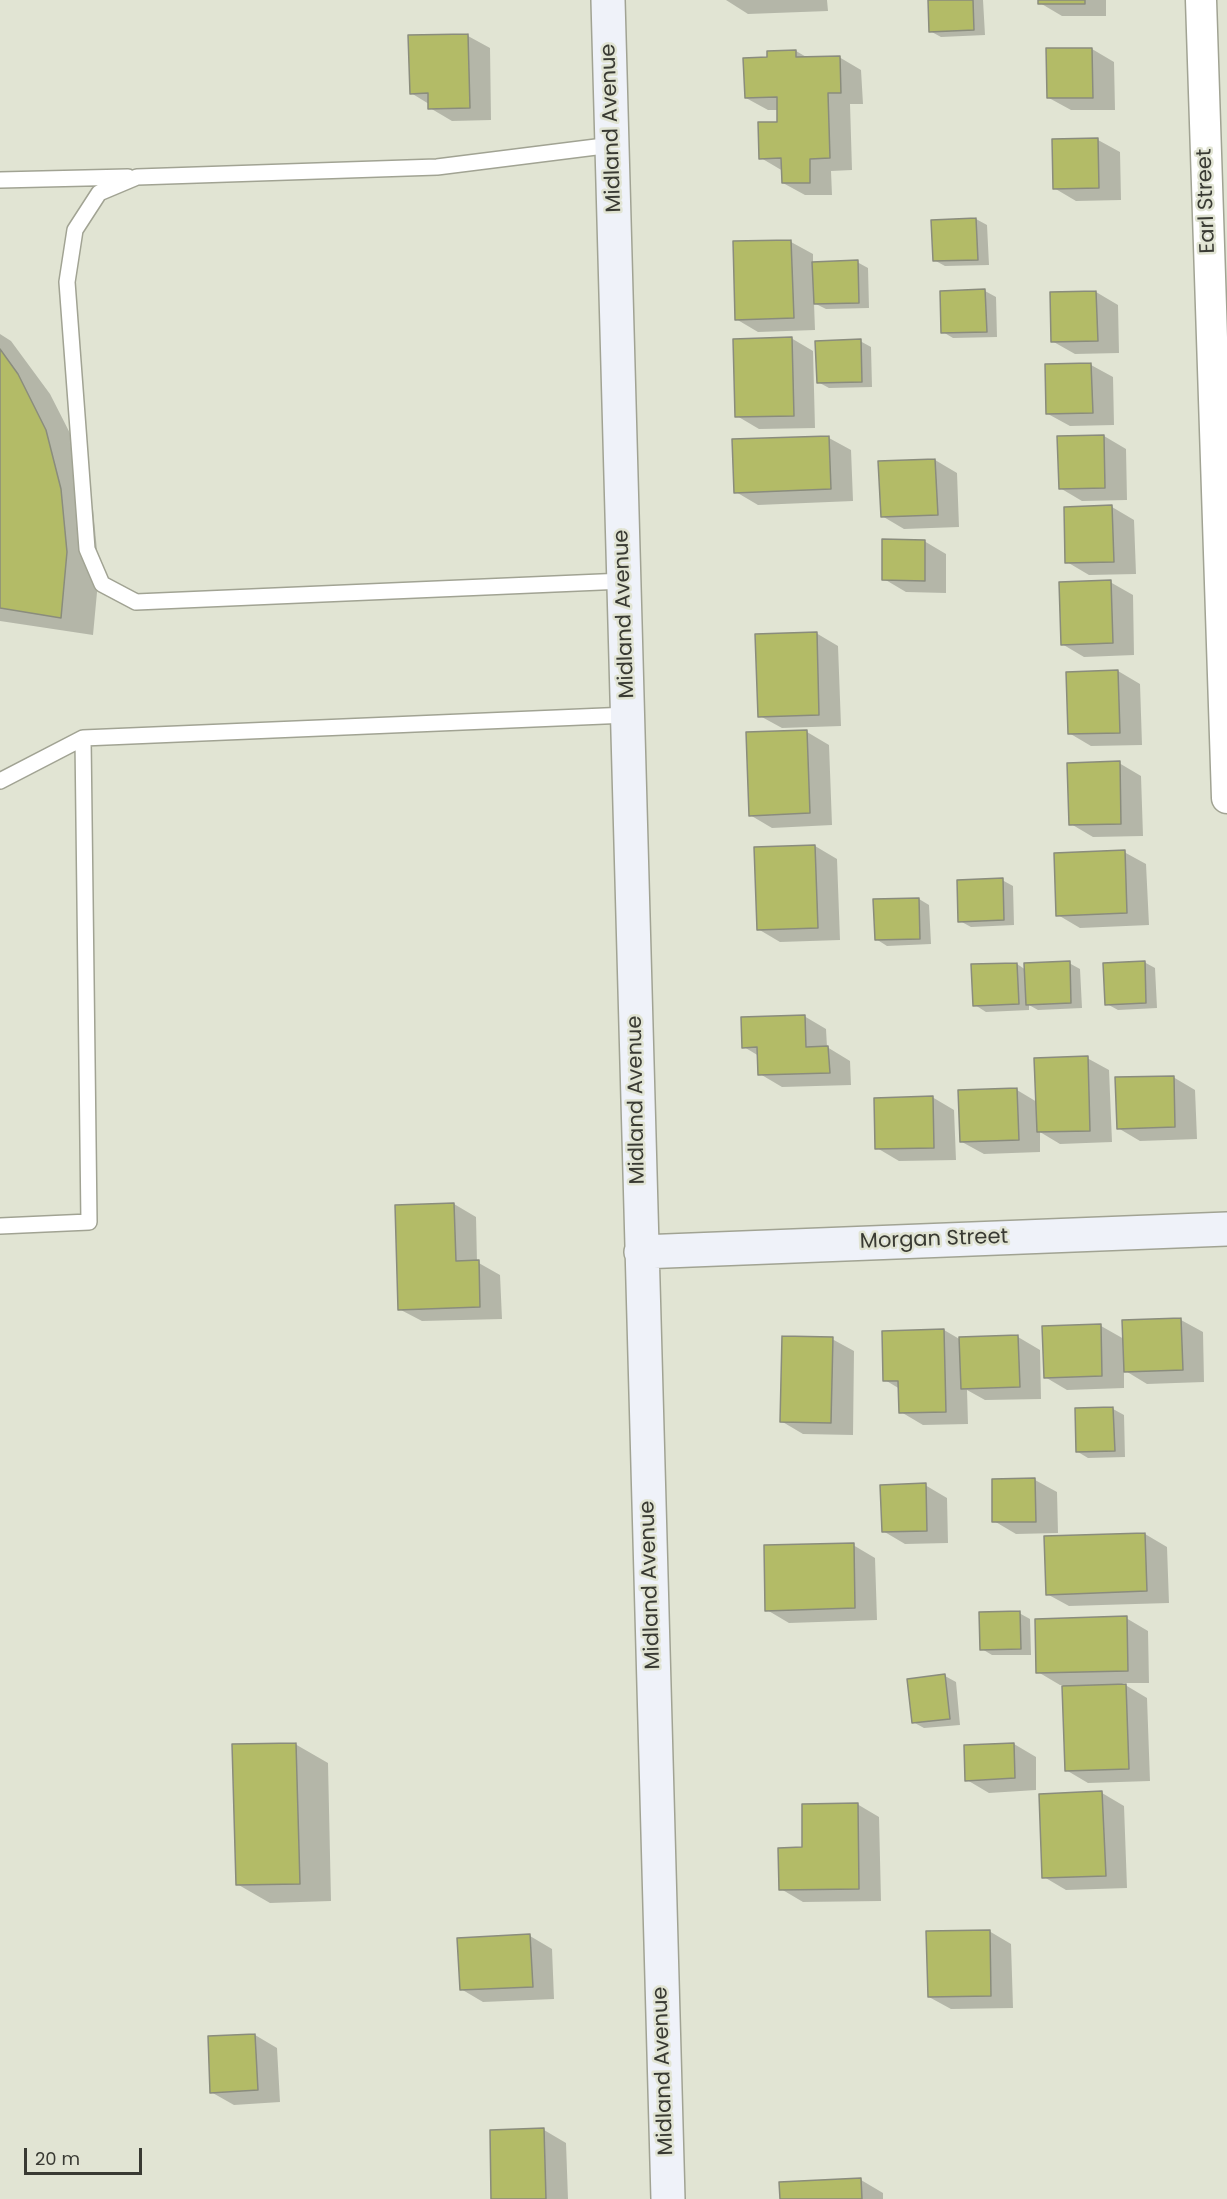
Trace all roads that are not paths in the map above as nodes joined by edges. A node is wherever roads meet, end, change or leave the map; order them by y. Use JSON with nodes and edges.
{"nodes":[{"id":1,"x":608,"y":0,"type":"edge"},
{"id":2,"x":1201,"y":0,"type":"edge"},
{"id":3,"x":612,"y":145,"type":"junction"},
{"id":4,"x":137,"y":177,"type":"junction"},
{"id":5,"x":0,"y":180,"type":"edge"},
{"id":6,"x":624,"y":581,"type":"junction"},
{"id":7,"x":628,"y":715,"type":"junction"},
{"id":8,"x":83,"y":738,"type":"junction"},
{"id":9,"x":0,"y":781,"type":"edge"},
{"id":10,"x":1227,"y":798,"type":"edge"},
{"id":11,"x":0,"y":1226,"type":"edge"},
{"id":12,"x":1227,"y":1229,"type":"edge"},
{"id":13,"x":641,"y":1252,"type":"junction"},
{"id":14,"x":668,"y":2199,"type":"edge"}],
"edges":[{"from":1,"to":3,"type":"street","name":"Midland Avenue"},
{"from":2,"to":10,"type":"street","name":"Earl Street"},
{"from":3,"to":4,"type":"lane"},
{"from":3,"to":6,"type":"street","name":"Midland Avenue"},
{"from":4,"to":5,"type":"lane"},
{"from":4,"to":6,"type":"lane"},
{"from":6,"to":7,"type":"street","name":"Midland Avenue"},
{"from":7,"to":8,"type":"lane"},
{"from":7,"to":13,"type":"street","name":"Midland Avenue"},
{"from":8,"to":9,"type":"lane"},
{"from":8,"to":11,"type":"lane"},
{"from":12,"to":13,"type":"street","name":"Morgan Street"},
{"from":13,"to":14,"type":"street","name":"Midland Avenue"}]}
